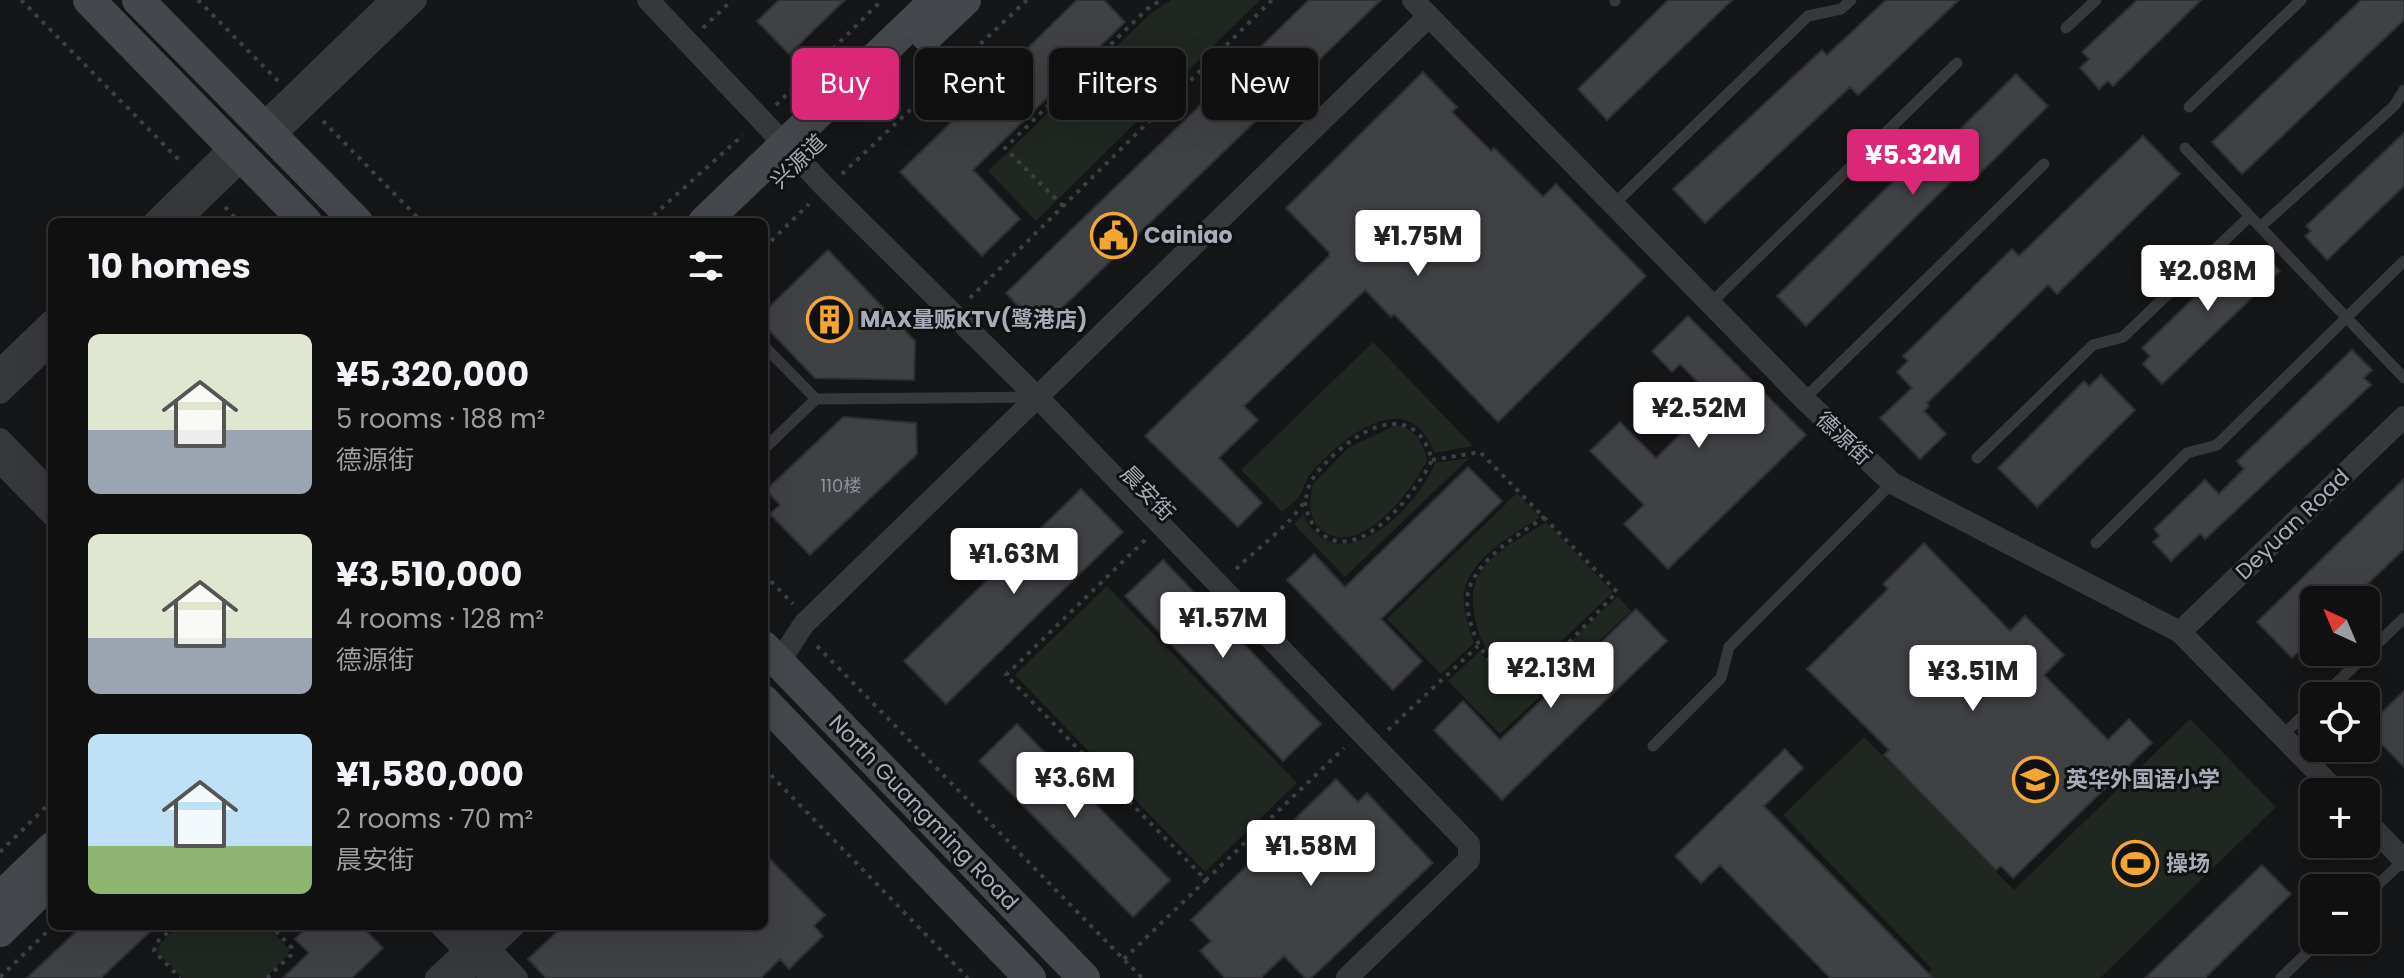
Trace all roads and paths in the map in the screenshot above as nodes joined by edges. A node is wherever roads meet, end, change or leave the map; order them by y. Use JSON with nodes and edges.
{"nodes":[{"id":1,"x":21,"y":0,"type":"edge"},
{"id":2,"x":89,"y":0,"type":"edge"},
{"id":3,"x":138,"y":0,"type":"edge"},
{"id":4,"x":391,"y":0,"type":"edge"},
{"id":5,"x":416,"y":0,"type":"edge"},
{"id":6,"x":648,"y":0,"type":"edge"},
{"id":7,"x":732,"y":0,"type":"edge"},
{"id":8,"x":936,"y":0,"type":"edge"},
{"id":9,"x":965,"y":0,"type":"edge"},
{"id":10,"x":1027,"y":0,"type":"edge"},
{"id":11,"x":1161,"y":0,"type":"edge"},
{"id":12,"x":1851,"y":0,"type":"edge"},
{"id":13,"x":2096,"y":0,"type":"edge"},
{"id":14,"x":2301,"y":0,"type":"edge"},
{"id":15,"x":1268,"y":1,"type":"edge"},
{"id":16,"x":1426,"y":13,"type":"edge"},
{"id":17,"x":2066,"y":28,"type":"dead end"},
{"id":18,"x":700,"y":31,"type":"dead end"},
{"id":19,"x":1957,"y":63,"type":"dead end"},
{"id":20,"x":2404,"y":90,"type":"edge"},
{"id":21,"x":2189,"y":107,"type":"dead end"},
{"id":22,"x":268,"y":131,"type":"junction"},
{"id":23,"x":2185,"y":148,"type":"dead end"},
{"id":24,"x":798,"y":151,"type":"junction"},
{"id":25,"x":239,"y":152,"type":"junction"},
{"id":26,"x":2044,"y":164,"type":"dead end"},
{"id":27,"x":831,"y":184,"type":"junction"},
{"id":28,"x":204,"y":185,"type":"junction"},
{"id":29,"x":1614,"y":204,"type":"junction"},
{"id":30,"x":1063,"y":206,"type":"junction"},
{"id":31,"x":2250,"y":216,"type":"junction"},
{"id":32,"x":159,"y":218,"type":"edge"},
{"id":33,"x":181,"y":218,"type":"edge"},
{"id":34,"x":235,"y":218,"type":"edge"},
{"id":35,"x":302,"y":218,"type":"edge"},
{"id":36,"x":353,"y":218,"type":"edge"},
{"id":37,"x":709,"y":218,"type":"edge"},
{"id":38,"x":739,"y":218,"type":"edge"},
{"id":39,"x":2260,"y":227,"type":"junction"},
{"id":40,"x":768,"y":244,"type":"edge"},
{"id":41,"x":2404,"y":261,"type":"edge"},
{"id":42,"x":1711,"y":303,"type":"junction"},
{"id":43,"x":962,"y":305,"type":"junction"},
{"id":44,"x":2345,"y":318,"type":"junction"},
{"id":45,"x":48,"y":324,"type":"edge"},
{"id":46,"x":48,"y":347,"type":"edge"},
{"id":47,"x":768,"y":350,"type":"edge"},
{"id":48,"x":0,"y":370,"type":"edge"},
{"id":49,"x":2404,"y":378,"type":"edge"},
{"id":50,"x":0,"y":393,"type":"edge"},
{"id":51,"x":1047,"y":398,"type":"junction"},
{"id":52,"x":816,"y":399,"type":"junction"},
{"id":53,"x":1804,"y":399,"type":"junction"},
{"id":54,"x":2404,"y":417,"type":"edge"},
{"id":55,"x":0,"y":439,"type":"edge"},
{"id":56,"x":768,"y":445,"type":"edge"},
{"id":57,"x":1977,"y":458,"type":"dead end"},
{"id":58,"x":1432,"y":460,"type":"junction"},
{"id":59,"x":0,"y":462,"type":"edge"},
{"id":60,"x":1892,"y":483,"type":"junction"},
{"id":61,"x":48,"y":488,"type":"edge"},
{"id":62,"x":1305,"y":502,"type":"junction"},
{"id":63,"x":48,"y":511,"type":"edge"},
{"id":64,"x":1546,"y":516,"type":"junction"},
{"id":65,"x":1161,"y":525,"type":"junction"},
{"id":66,"x":2096,"y":543,"type":"dead end"},
{"id":67,"x":1229,"y":577,"type":"junction"},
{"id":68,"x":768,"y":578,"type":"edge"},
{"id":69,"x":2404,"y":618,"type":"edge"},
{"id":70,"x":807,"y":632,"type":"junction"},
{"id":71,"x":2180,"y":632,"type":"junction"},
{"id":72,"x":1479,"y":645,"type":"junction"},
{"id":73,"x":771,"y":654,"type":"edge"},
{"id":74,"x":2338,"y":682,"type":"edge"},
{"id":75,"x":768,"y":705,"type":"edge"},
{"id":76,"x":2300,"y":719,"type":"edge"},
{"id":77,"x":1361,"y":732,"type":"junction"},
{"id":78,"x":1384,"y":734,"type":"junction"},
{"id":79,"x":2282,"y":736,"type":"junction"},
{"id":80,"x":1653,"y":746,"type":"dead end"},
{"id":81,"x":768,"y":772,"type":"edge"},
{"id":82,"x":2323,"y":778,"type":"edge"},
{"id":83,"x":48,"y":805,"type":"edge"},
{"id":84,"x":2380,"y":835,"type":"edge"},
{"id":85,"x":0,"y":852,"type":"edge"},
{"id":86,"x":48,"y":852,"type":"edge"},
{"id":87,"x":2404,"y":860,"type":"edge"},
{"id":88,"x":1476,"y":861,"type":"junction"},
{"id":89,"x":1206,"y":880,"type":"junction"},
{"id":90,"x":2380,"y":883,"type":"edge"},
{"id":91,"x":48,"y":884,"type":"edge"},
{"id":92,"x":0,"y":898,"type":"edge"},
{"id":93,"x":49,"y":930,"type":"edge"},
{"id":94,"x":170,"y":930,"type":"edge"},
{"id":95,"x":275,"y":930,"type":"edge"},
{"id":96,"x":452,"y":930,"type":"edge"},
{"id":97,"x":504,"y":930,"type":"edge"},
{"id":98,"x":0,"y":931,"type":"edge"},
{"id":99,"x":478,"y":940,"type":"edge"},
{"id":100,"x":2306,"y":954,"type":"edge"},
{"id":101,"x":1124,"y":960,"type":"junction"},
{"id":102,"x":0,"y":977,"type":"edge"},
{"id":103,"x":180,"y":978,"type":"edge"},
{"id":104,"x":267,"y":978,"type":"edge"},
{"id":105,"x":436,"y":978,"type":"edge"},
{"id":106,"x":459,"y":978,"type":"edge"},
{"id":107,"x":492,"y":978,"type":"edge"},
{"id":108,"x":517,"y":978,"type":"edge"},
{"id":109,"x":968,"y":978,"type":"edge"},
{"id":110,"x":1030,"y":978,"type":"edge"},
{"id":111,"x":1084,"y":978,"type":"edge"},
{"id":112,"x":1142,"y":978,"type":"edge"},
{"id":113,"x":1347,"y":978,"type":"edge"},
{"id":114,"x":1364,"y":978,"type":"edge"},
{"id":115,"x":2281,"y":978,"type":"edge"}],
"edges":[{"from":1,"to":28,"type":"path"},
{"from":2,"to":25,"type":"main road"},
{"from":3,"to":22,"type":"main road"},
{"from":4,"to":22,"type":"street"},
{"from":5,"to":22,"type":"street"},
{"from":6,"to":24,"type":"street","name":"晨安街"},
{"from":7,"to":18,"type":"path"},
{"from":8,"to":24,"type":"main road"},
{"from":9,"to":24,"type":"main road","name":"兴源道"},
{"from":10,"to":27,"type":"path"},
{"from":11,"to":30,"type":"path"},
{"from":12,"to":29,"type":"lane"},
{"from":13,"to":17,"type":"lane"},
{"from":14,"to":21,"type":"lane"},
{"from":15,"to":30,"type":"path"},
{"from":16,"to":29,"type":"street","name":"德源街"},
{"from":16,"to":51,"type":"street"},
{"from":19,"to":42,"type":"lane"},
{"from":20,"to":39,"type":"lane"},
{"from":22,"to":36,"type":"main road"},
{"from":23,"to":31,"type":"lane"},
{"from":24,"to":27,"type":"street","name":"晨安街"},
{"from":24,"to":37,"type":"main road"},
{"from":24,"to":38,"type":"main road","name":"兴源道"},
{"from":25,"to":28,"type":"street"},
{"from":25,"to":35,"type":"main road"},
{"from":26,"to":53,"type":"lane"},
{"from":27,"to":40,"type":"path"},
{"from":27,"to":43,"type":"street","name":"晨安街"},
{"from":27,"to":51,"type":"street","name":"晨安街"},
{"from":28,"to":32,"type":"street"},
{"from":28,"to":33,"type":"street"},
{"from":28,"to":34,"type":"path"},
{"from":29,"to":42,"type":"street","name":"德源街"},
{"from":30,"to":43,"type":"path"},
{"from":31,"to":39,"type":"lane"},
{"from":31,"to":57,"type":"lane"},
{"from":39,"to":44,"type":"lane"},
{"from":41,"to":44,"type":"lane"},
{"from":42,"to":53,"type":"street","name":"德源街"},
{"from":43,"to":51,"type":"street","name":"晨安街"},
{"from":44,"to":49,"type":"lane"},
{"from":44,"to":66,"type":"lane"},
{"from":45,"to":48,"type":"street"},
{"from":46,"to":50,"type":"street"},
{"from":47,"to":52,"type":"lane"},
{"from":51,"to":52,"type":"lane"},
{"from":51,"to":65,"type":"street","name":"晨安街"},
{"from":51,"to":67,"type":"street","name":"晨安街"},
{"from":51,"to":70,"type":"street"},
{"from":52,"to":56,"type":"lane"},
{"from":53,"to":60,"type":"street","name":"德源街"},
{"from":54,"to":71,"type":"street","name":"Deyuan Road"},
{"from":55,"to":61,"type":"street"},
{"from":58,"to":62,"type":"path"},
{"from":58,"to":62,"type":"path"},
{"from":58,"to":64,"type":"path"},
{"from":59,"to":63,"type":"street"},
{"from":60,"to":71,"type":"street","name":"德源街"},
{"from":60,"to":80,"type":"lane"},
{"from":62,"to":67,"type":"path"},
{"from":64,"to":72,"type":"path"},
{"from":64,"to":72,"type":"path"},
{"from":65,"to":77,"type":"street","name":"晨安街"},
{"from":65,"to":89,"type":"path"},
{"from":67,"to":78,"type":"street","name":"晨安街"},
{"from":68,"to":70,"type":"path"},
{"from":69,"to":74,"type":"lane"},
{"from":70,"to":73,"type":"street"},
{"from":70,"to":101,"type":"path"},
{"from":71,"to":79,"type":"street","name":"德源街"},
{"from":72,"to":78,"type":"path"},
{"from":73,"to":111,"type":"main road","name":"North Guangming Road"},
{"from":75,"to":110,"type":"main road","name":"North Guangming Road"},
{"from":76,"to":79,"type":"lane"},
{"from":77,"to":88,"type":"street","name":"晨安街"},
{"from":77,"to":89,"type":"path"},
{"from":78,"to":88,"type":"street","name":"晨安街"},
{"from":79,"to":82,"type":"street","name":"德源街"},
{"from":81,"to":109,"type":"path"},
{"from":83,"to":85,"type":"path"},
{"from":84,"to":87,"type":"street"},
{"from":86,"to":92,"type":"main road"},
{"from":87,"to":90,"type":"lane"},
{"from":88,"to":113,"type":"street"},
{"from":88,"to":114,"type":"street"},
{"from":89,"to":101,"type":"path"},
{"from":91,"to":98,"type":"main road"},
{"from":93,"to":102,"type":"path"},
{"from":94,"to":103,"type":"path"},
{"from":95,"to":104,"type":"path"},
{"from":96,"to":99,"type":"street"},
{"from":97,"to":99,"type":"street"},
{"from":99,"to":105,"type":"street"},
{"from":99,"to":106,"type":"street"},
{"from":99,"to":107,"type":"street"},
{"from":99,"to":108,"type":"street"},
{"from":100,"to":115,"type":"lane"},
{"from":101,"to":112,"type":"path"}]}
